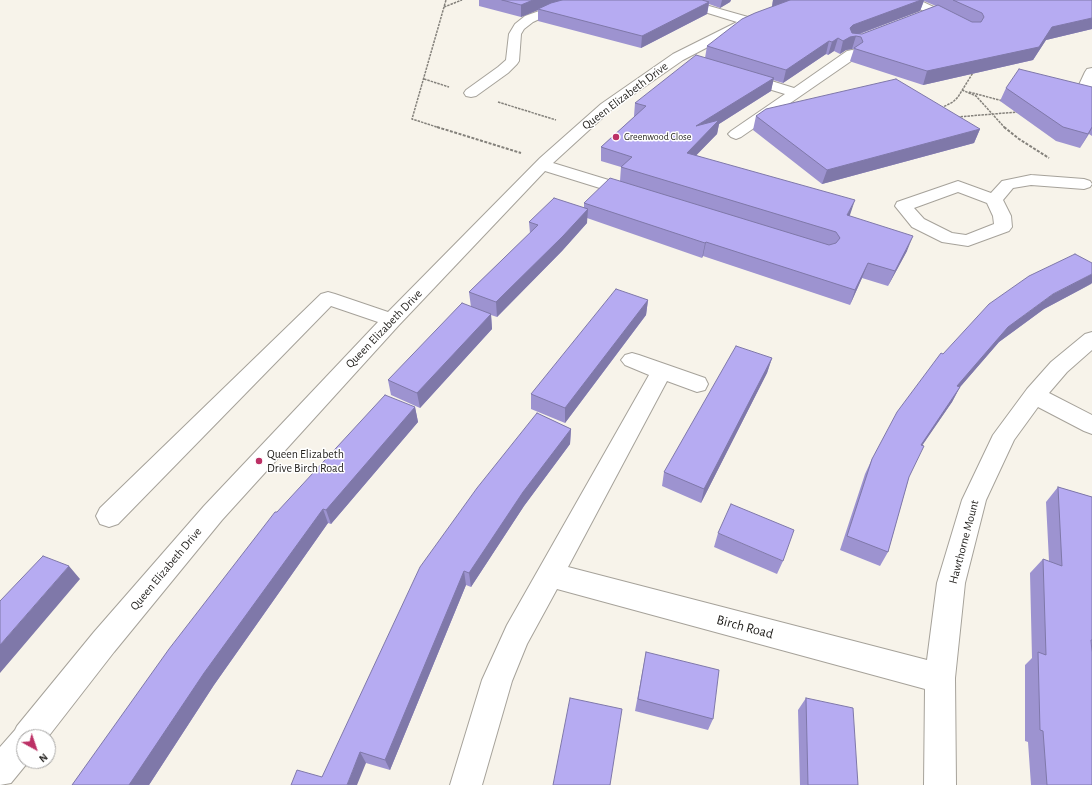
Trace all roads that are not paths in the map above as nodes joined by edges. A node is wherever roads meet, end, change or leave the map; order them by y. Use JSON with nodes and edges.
{"nodes":[{"id":1,"x":587,"y":0,"type":"edge"},
{"id":2,"x":676,"y":0,"type":"edge"},
{"id":3,"x":806,"y":0,"type":"edge"},
{"id":4,"x":910,"y":0,"type":"edge"},
{"id":5,"x":934,"y":12,"type":"junction"},
{"id":6,"x":920,"y":17,"type":"edge"},
{"id":7,"x":748,"y":21,"type":"junction"},
{"id":8,"x":966,"y":27,"type":"edge"},
{"id":9,"x":852,"y":54,"type":"dead end"},
{"id":10,"x":1092,"y":72,"type":"edge"},
{"id":11,"x":729,"y":73,"type":"edge"},
{"id":12,"x":1069,"y":83,"type":"edge"},
{"id":13,"x":1088,"y":88,"type":"edge"},
{"id":14,"x":796,"y":92,"type":"junction"},
{"id":15,"x":471,"y":93,"type":"road end"},
{"id":16,"x":736,"y":134,"type":"dead end"},
{"id":17,"x":542,"y":165,"type":"junction"},
{"id":18,"x":1089,"y":185,"type":"edge"},
{"id":19,"x":649,"y":198,"type":"edge"},
{"id":20,"x":994,"y":200,"type":"junction"},
{"id":21,"x":392,"y":320,"type":"junction"},
{"id":22,"x":1092,"y":340,"type":"edge"},
{"id":23,"x":632,"y":360,"type":"dead end"},
{"id":24,"x":662,"y":371,"type":"junction"},
{"id":25,"x":697,"y":384,"type":"dead end"},
{"id":26,"x":1035,"y":395,"type":"junction"},
{"id":27,"x":1092,"y":425,"type":"edge"},
{"id":28,"x":110,"y":516,"type":"dead end"},
{"id":29,"x":551,"y":575,"type":"junction"},
{"id":30,"x":940,"y":678,"type":"junction"},
{"id":31,"x":34,"y":729,"type":"edge"},
{"id":32,"x":16,"y":752,"type":"edge"},
{"id":33,"x":0,"y":772,"type":"edge"},
{"id":34,"x":466,"y":785,"type":"edge"},
{"id":35,"x":940,"y":785,"type":"edge"}],
"edges":[{"from":1,"to":15,"type":"street"},
{"from":2,"to":7,"type":"street"},
{"from":3,"to":7,"type":"street","name":"Queen Elizabeth Drive"},
{"from":4,"to":5,"type":"street"},
{"from":5,"to":6,"type":"street"},
{"from":5,"to":8,"type":"street"},
{"from":7,"to":17,"type":"street","name":"Queen Elizabeth Drive"},
{"from":9,"to":14,"type":"street"},
{"from":10,"to":13,"type":"street"},
{"from":11,"to":14,"type":"street"},
{"from":12,"to":13,"type":"street"},
{"from":14,"to":16,"type":"street"},
{"from":17,"to":19,"type":"street"},
{"from":17,"to":21,"type":"street","name":"Queen Elizabeth Drive"},
{"from":18,"to":20,"type":"street"},
{"from":20,"to":20,"type":"street"},
{"from":21,"to":28,"type":"street"},
{"from":21,"to":31,"type":"street","name":"Queen Elizabeth Drive"},
{"from":22,"to":26,"type":"street","name":"Hawthorne Mount"},
{"from":23,"to":24,"type":"street"},
{"from":24,"to":25,"type":"street"},
{"from":24,"to":29,"type":"street"},
{"from":26,"to":27,"type":"street"},
{"from":26,"to":30,"type":"street","name":"Hawthorne Mount"},
{"from":29,"to":30,"type":"street","name":"Birch Road"},
{"from":29,"to":34,"type":"street"},
{"from":30,"to":35,"type":"street","name":"Hawthorne Mount"},
{"from":32,"to":33,"type":"street"}]}
